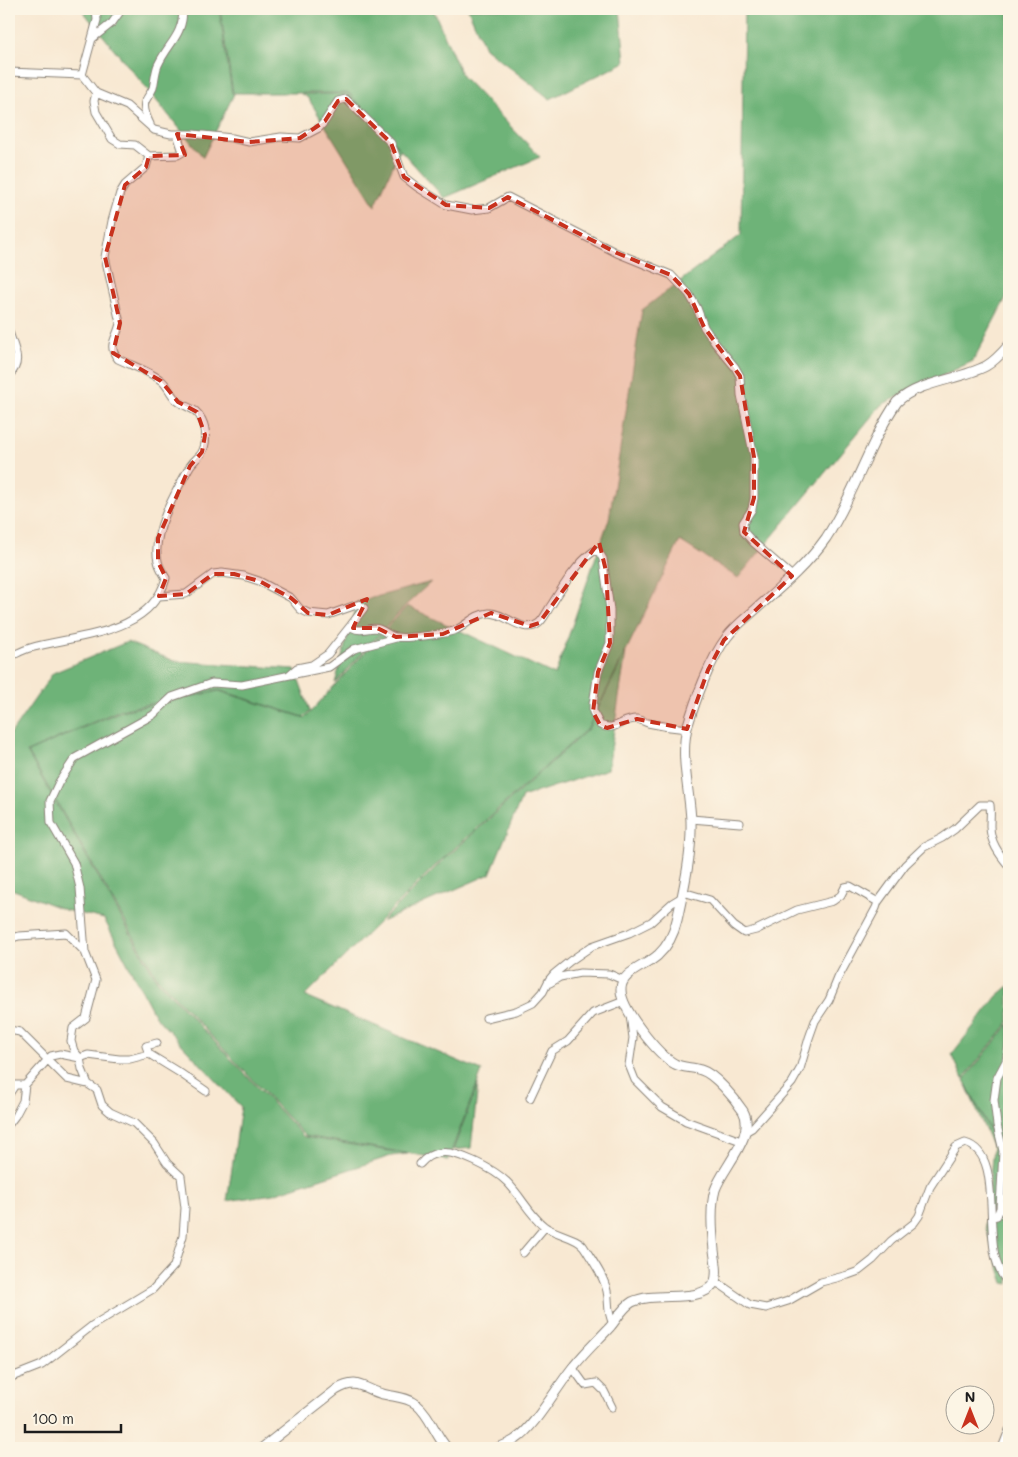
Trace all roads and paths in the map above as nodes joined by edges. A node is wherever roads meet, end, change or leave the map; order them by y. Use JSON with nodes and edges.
{"nodes":[{"id":1,"x":96,"y":9,"type":"edge"},
{"id":2,"x":122,"y":9,"type":"edge"},
{"id":3,"x":183,"y":9,"type":"edge"},
{"id":4,"x":93,"y":38,"type":"junction"},
{"id":5,"x":9,"y":72,"type":"edge"},
{"id":6,"x":82,"y":75,"type":"junction"},
{"id":7,"x":96,"y":93,"type":"junction"},
{"id":8,"x":145,"y":103,"type":"junction"},
{"id":9,"x":130,"y":109,"type":"junction"},
{"id":10,"x":150,"y":127,"type":"junction"},
{"id":11,"x":177,"y":134,"type":"junction"},
{"id":12,"x":149,"y":156,"type":"junction"},
{"id":13,"x":9,"y":331,"type":"edge"},
{"id":14,"x":1009,"y":346,"type":"edge"},
{"id":15,"x":9,"y":375,"type":"edge"},
{"id":16,"x":792,"y":576,"type":"junction"},
{"id":17,"x":159,"y":596,"type":"junction"},
{"id":18,"x":351,"y":625,"type":"junction"},
{"id":19,"x":396,"y":638,"type":"junction"},
{"id":20,"x":9,"y":657,"type":"edge"},
{"id":21,"x":287,"y":677,"type":"junction"},
{"id":22,"x":687,"y":729,"type":"junction"},
{"id":23,"x":691,"y":819,"type":"junction"},
{"id":24,"x":740,"y":823,"type":"dead end"},
{"id":25,"x":1009,"y":866,"type":"edge"},
{"id":26,"x":682,"y":895,"type":"junction"},
{"id":27,"x":878,"y":902,"type":"junction"},
{"id":28,"x":9,"y":939,"type":"edge"},
{"id":29,"x":85,"y":952,"type":"junction"},
{"id":30,"x":623,"y":980,"type":"junction"},
{"id":31,"x":545,"y":988,"type":"junction"},
{"id":32,"x":624,"y":1001,"type":"junction"},
{"id":33,"x":630,"y":1013,"type":"junction"},
{"id":34,"x":486,"y":1018,"type":"dead end"},
{"id":35,"x":9,"y":1030,"type":"edge"},
{"id":36,"x":157,"y":1043,"type":"dead end"},
{"id":37,"x":1009,"y":1045,"type":"edge"},
{"id":38,"x":149,"y":1054,"type":"junction"},
{"id":39,"x":80,"y":1058,"type":"junction"},
{"id":40,"x":46,"y":1060,"type":"junction"},
{"id":41,"x":88,"y":1084,"type":"junction"},
{"id":42,"x":25,"y":1085,"type":"junction"},
{"id":43,"x":206,"y":1092,"type":"dead end"},
{"id":44,"x":9,"y":1094,"type":"edge"},
{"id":45,"x":530,"y":1098,"type":"dead end"},
{"id":46,"x":9,"y":1124,"type":"edge"},
{"id":47,"x":743,"y":1136,"type":"junction"},
{"id":48,"x":420,"y":1164,"type":"dead end"},
{"id":49,"x":992,"y":1217,"type":"junction"},
{"id":50,"x":545,"y":1227,"type":"junction"},
{"id":51,"x":523,"y":1253,"type":"dead end"},
{"id":52,"x":714,"y":1282,"type":"junction"},
{"id":53,"x":1009,"y":1283,"type":"edge"},
{"id":54,"x":613,"y":1324,"type":"junction"},
{"id":55,"x":572,"y":1368,"type":"junction"},
{"id":56,"x":9,"y":1378,"type":"edge"},
{"id":57,"x":612,"y":1407,"type":"dead end"},
{"id":58,"x":1009,"y":1430,"type":"edge"},
{"id":59,"x":516,"y":1444,"type":"edge"},
{"id":60,"x":503,"y":1447,"type":"edge"},
{"id":61,"x":262,"y":1448,"type":"edge"},
{"id":62,"x":447,"y":1448,"type":"edge"},
{"id":63,"x":1002,"y":1448,"type":"edge"}],
"edges":[{"from":1,"to":4,"type":"street"},
{"from":2,"to":4,"type":"street"},
{"from":3,"to":8,"type":"street"},
{"from":4,"to":6,"type":"street"},
{"from":5,"to":6,"type":"street"},
{"from":6,"to":7,"type":"street"},
{"from":7,"to":9,"type":"street"},
{"from":7,"to":12,"type":"street"},
{"from":8,"to":9,"type":"street"},
{"from":8,"to":10,"type":"street"},
{"from":9,"to":10,"type":"street"},
{"from":10,"to":11,"type":"street"},
{"from":11,"to":12,"type":"street"},
{"from":11,"to":16,"type":"street"},
{"from":12,"to":17,"type":"street"},
{"from":13,"to":15,"type":"street"},
{"from":14,"to":16,"type":"street"},
{"from":16,"to":22,"type":"street"},
{"from":17,"to":18,"type":"street"},
{"from":17,"to":20,"type":"street"},
{"from":18,"to":19,"type":"street"},
{"from":18,"to":21,"type":"street"},
{"from":19,"to":21,"type":"street"},
{"from":19,"to":22,"type":"street"},
{"from":21,"to":29,"type":"street"},
{"from":22,"to":23,"type":"street"},
{"from":23,"to":24,"type":"street"},
{"from":23,"to":26,"type":"street"},
{"from":25,"to":27,"type":"street"},
{"from":26,"to":27,"type":"street"},
{"from":26,"to":30,"type":"street"},
{"from":26,"to":31,"type":"street"},
{"from":27,"to":47,"type":"street"},
{"from":28,"to":29,"type":"street"},
{"from":29,"to":39,"type":"street"},
{"from":30,"to":31,"type":"street"},
{"from":30,"to":32,"type":"street"},
{"from":31,"to":34,"type":"street"},
{"from":32,"to":33,"type":"street"},
{"from":32,"to":45,"type":"street"},
{"from":33,"to":47,"type":"street"},
{"from":33,"to":47,"type":"street"},
{"from":35,"to":40,"type":"street"},
{"from":36,"to":38,"type":"street"},
{"from":37,"to":49,"type":"street"},
{"from":38,"to":39,"type":"street"},
{"from":38,"to":43,"type":"street"},
{"from":39,"to":40,"type":"street"},
{"from":39,"to":41,"type":"street"},
{"from":40,"to":41,"type":"street"},
{"from":40,"to":42,"type":"street"},
{"from":41,"to":56,"type":"street"},
{"from":42,"to":44,"type":"street"},
{"from":42,"to":46,"type":"street"},
{"from":47,"to":52,"type":"street"},
{"from":48,"to":50,"type":"street"},
{"from":49,"to":52,"type":"street"},
{"from":49,"to":53,"type":"street"},
{"from":50,"to":51,"type":"street"},
{"from":50,"to":54,"type":"street"},
{"from":52,"to":54,"type":"street"},
{"from":54,"to":55,"type":"street"},
{"from":55,"to":57,"type":"street"},
{"from":55,"to":59,"type":"street"},
{"from":58,"to":63,"type":"street"},
{"from":59,"to":60,"type":"street"},
{"from":61,"to":62,"type":"street"}]}
